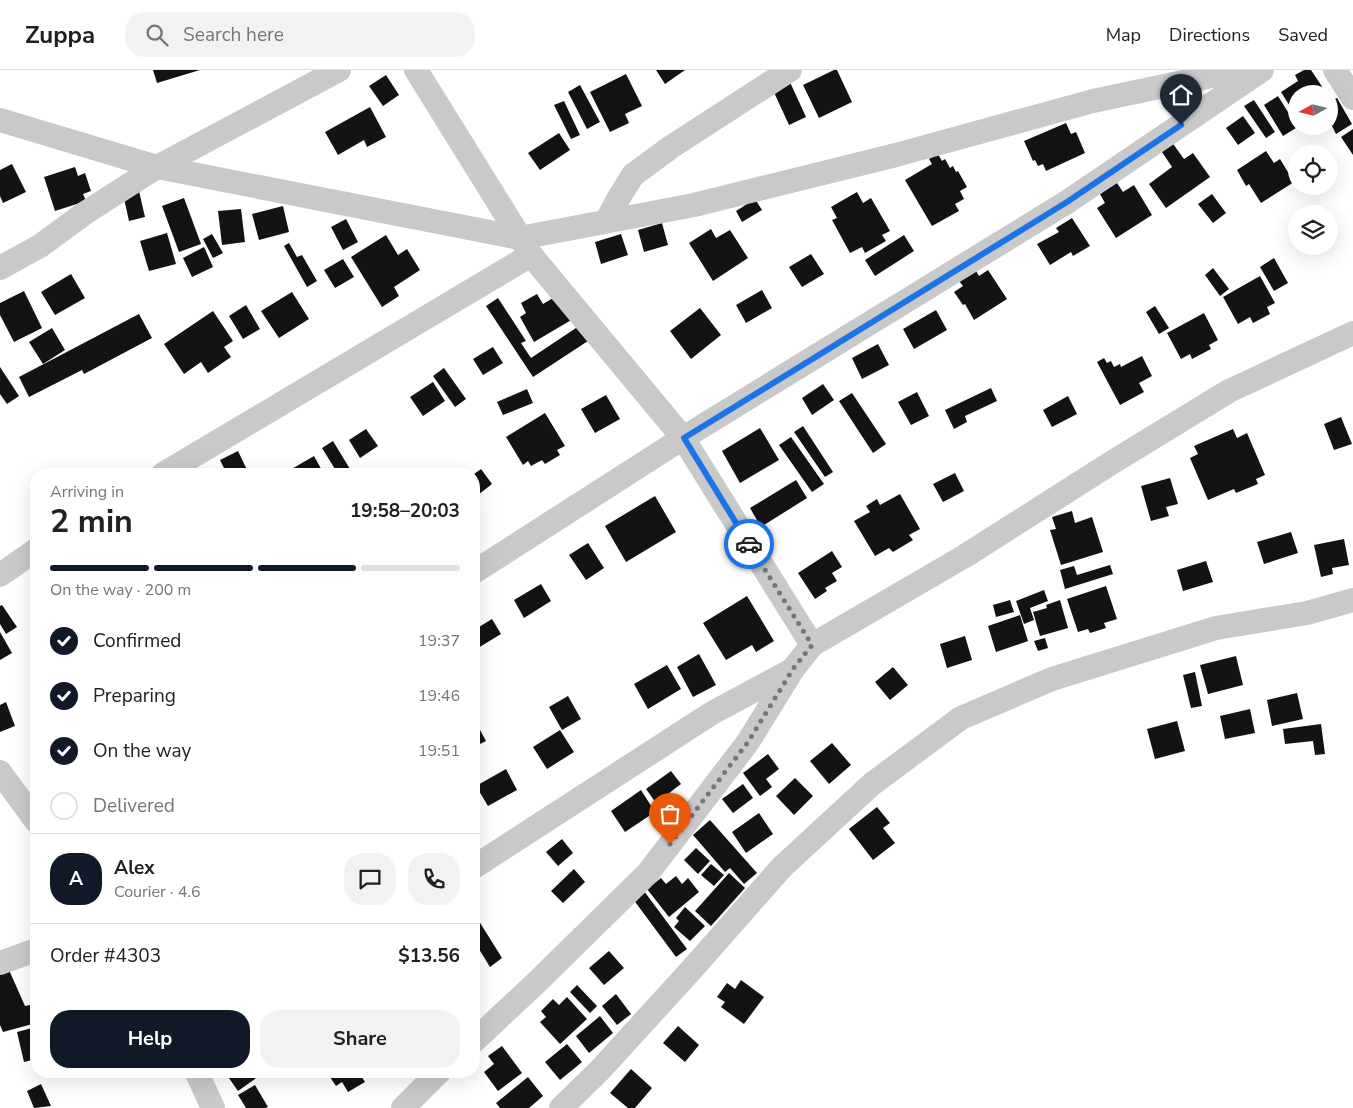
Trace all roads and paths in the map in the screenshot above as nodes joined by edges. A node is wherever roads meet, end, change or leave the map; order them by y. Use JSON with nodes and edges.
{"nodes":[{"id":1,"x":339,"y":70,"type":"edge"},
{"id":2,"x":416,"y":70,"type":"edge"},
{"id":3,"x":790,"y":70,"type":"edge"},
{"id":4,"x":1240,"y":70,"type":"edge"},
{"id":5,"x":1262,"y":70,"type":"edge"},
{"id":6,"x":1335,"y":70,"type":"edge"},
{"id":7,"x":1353,"y":98,"type":"edge"},
{"id":8,"x":0,"y":120,"type":"edge"},
{"id":9,"x":157,"y":167,"type":"junction"},
{"id":10,"x":607,"y":220,"type":"junction"},
{"id":11,"x":525,"y":246,"type":"junction"},
{"id":12,"x":0,"y":268,"type":"edge"},
{"id":13,"x":1353,"y":333,"type":"edge"},
{"id":14,"x":684,"y":438,"type":"junction"},
{"id":15,"x":173,"y":468,"type":"edge"},
{"id":16,"x":30,"y":554,"type":"edge"},
{"id":17,"x":480,"y":568,"type":"edge"},
{"id":18,"x":0,"y":575,"type":"edge"},
{"id":19,"x":1353,"y":600,"type":"edge"},
{"id":20,"x":812,"y":645,"type":"junction"},
{"id":21,"x":793,"y":669,"type":"junction"},
{"id":22,"x":0,"y":772,"type":"edge"},
{"id":23,"x":30,"y":813,"type":"edge"},
{"id":24,"x":480,"y":863,"type":"edge"},
{"id":25,"x":30,"y":952,"type":"edge"},
{"id":26,"x":0,"y":963,"type":"edge"},
{"id":27,"x":480,"y":1035,"type":"edge"},
{"id":28,"x":199,"y":1078,"type":"edge"},
{"id":29,"x":433,"y":1078,"type":"edge"},
{"id":30,"x":213,"y":1108,"type":"edge"},
{"id":31,"x":403,"y":1108,"type":"edge"},
{"id":32,"x":561,"y":1108,"type":"edge"}],
"edges":[{"from":1,"to":9,"type":"street"},
{"from":2,"to":11,"type":"street"},
{"from":3,"to":10,"type":"street"},
{"from":4,"to":10,"type":"street"},
{"from":5,"to":14,"type":"street"},
{"from":6,"to":7,"type":"street"},
{"from":8,"to":9,"type":"street"},
{"from":9,"to":11,"type":"street"},
{"from":9,"to":12,"type":"street"},
{"from":10,"to":11,"type":"street"},
{"from":11,"to":14,"type":"street"},
{"from":11,"to":15,"type":"street"},
{"from":13,"to":20,"type":"street"},
{"from":14,"to":17,"type":"street"},
{"from":14,"to":20,"type":"street"},
{"from":16,"to":18,"type":"street"},
{"from":19,"to":32,"type":"street"},
{"from":20,"to":21,"type":"street"},
{"from":21,"to":24,"type":"street"},
{"from":21,"to":27,"type":"street"},
{"from":22,"to":23,"type":"street"},
{"from":25,"to":26,"type":"street"},
{"from":28,"to":30,"type":"street"},
{"from":29,"to":31,"type":"street"}]}
